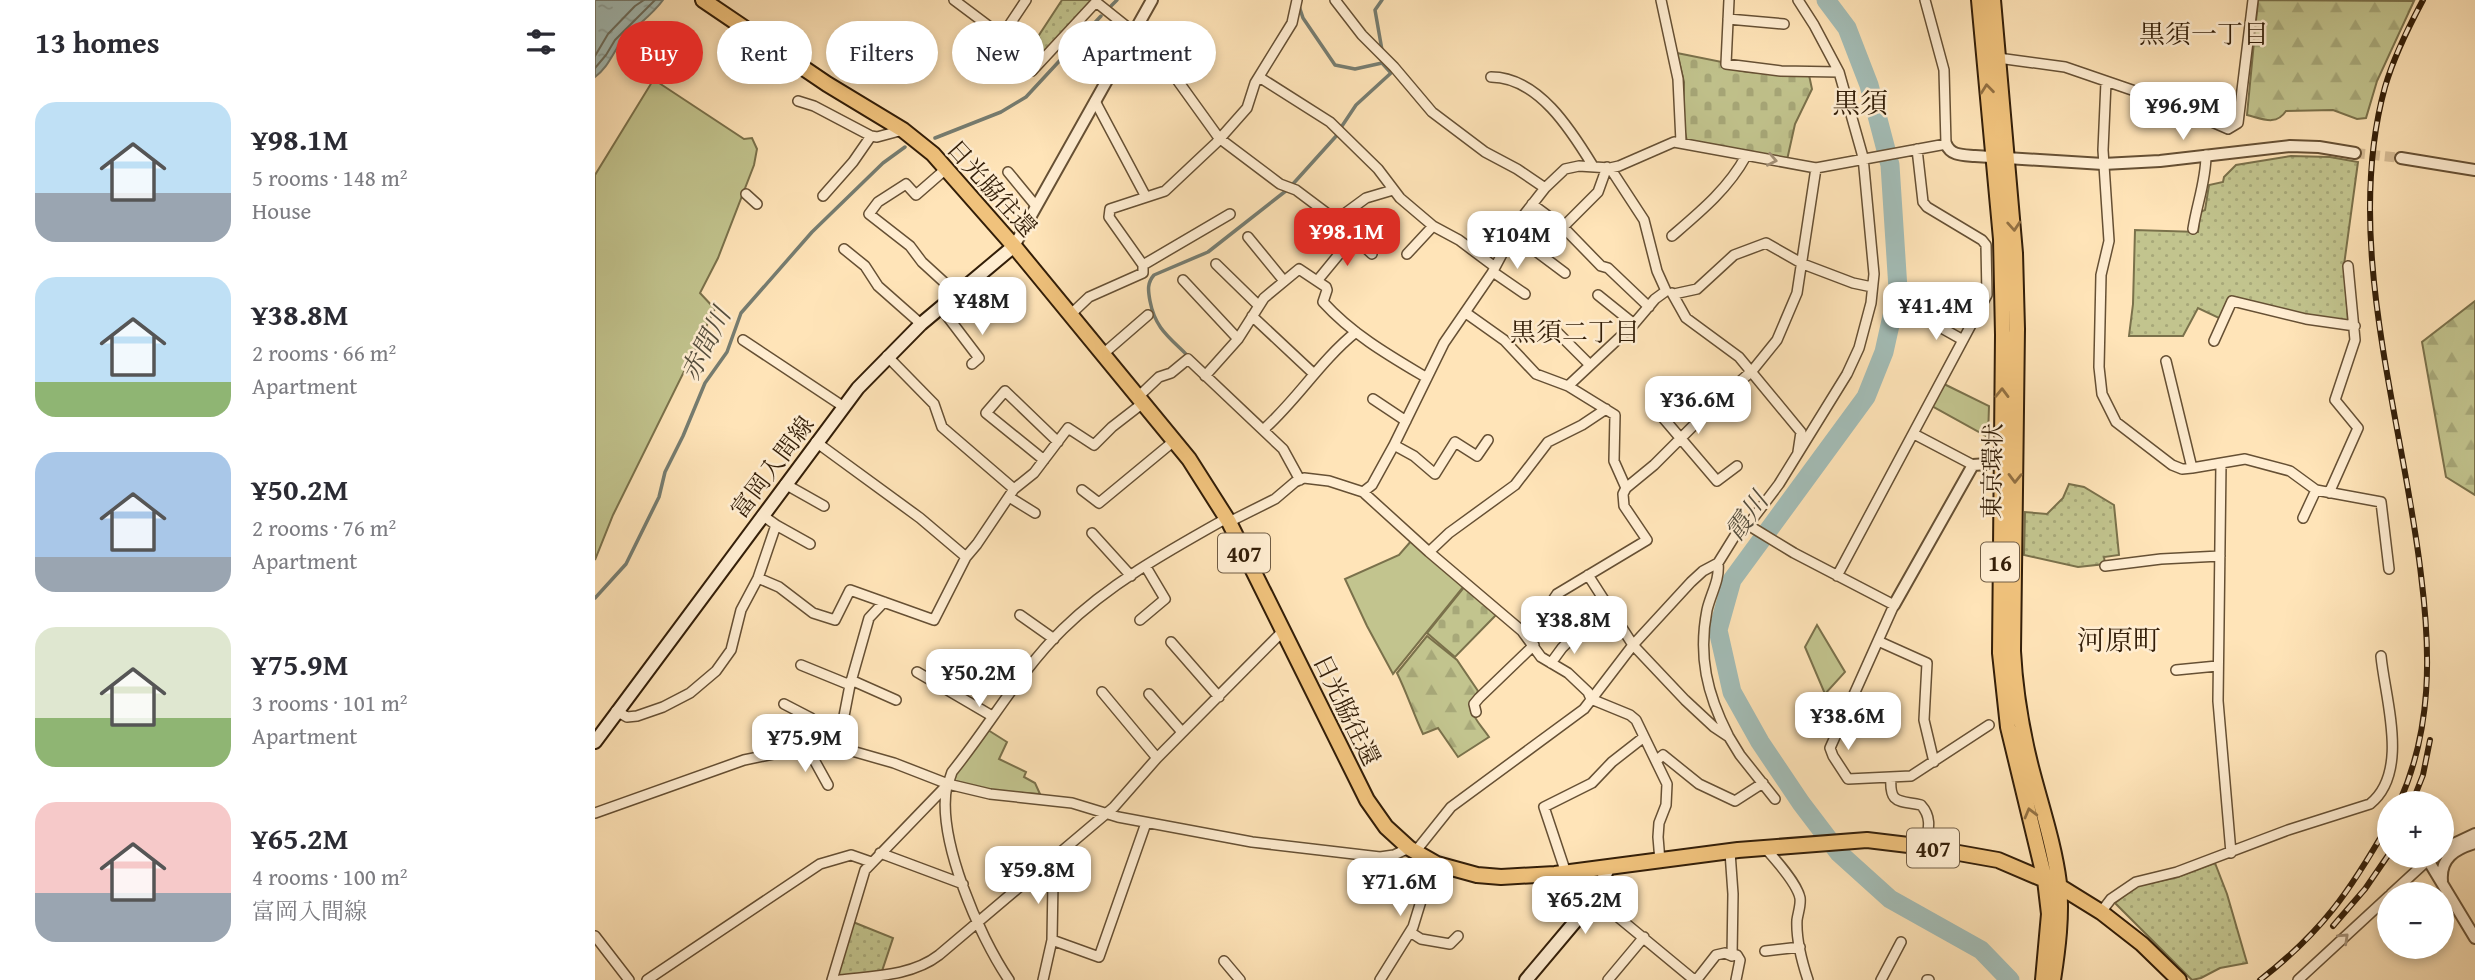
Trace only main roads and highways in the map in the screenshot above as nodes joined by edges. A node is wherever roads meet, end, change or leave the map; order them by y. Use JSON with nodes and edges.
{"nodes":[{"id":1,"x":703,"y":0,"type":"edge"},
{"id":2,"x":1979,"y":0,"type":"edge"},
{"id":3,"x":1993,"y":0,"type":"edge"},
{"id":4,"x":2000,"y":158,"type":"junction"},
{"id":5,"x":1014,"y":246,"type":"junction"},
{"id":6,"x":595,"y":742,"type":"edge"},
{"id":7,"x":1608,"y":868,"type":"junction"},
{"id":8,"x":2045,"y":880,"type":"junction"},
{"id":9,"x":2059,"y":886,"type":"junction"},
{"id":10,"x":1529,"y":979,"type":"edge"},
{"id":11,"x":2043,"y":980,"type":"edge"},
{"id":12,"x":2053,"y":980,"type":"edge"},
{"id":13,"x":2179,"y":980,"type":"edge"}],
"edges":[{"from":1,"to":5,"type":"highway","name":"日光脇往還","number":"407"},
{"from":4,"to":2,"type":"highway","name":"東京環状","number":"16","one_way":true},
{"from":3,"to":4,"type":"highway","name":"東京環状","number":"16"},
{"from":8,"to":4,"type":"highway","name":"東京環状","number":"16","one_way":true},
{"from":4,"to":9,"type":"highway","name":"東京環状","number":"16","one_way":true},
{"from":5,"to":6,"type":"main road","name":"富岡入間線"},
{"from":5,"to":7,"type":"highway","name":"日光脇往還","number":"407"},
{"from":7,"to":8,"type":"highway","name":"日光脇往還","number":"407"},
{"from":7,"to":10,"type":"main road"},
{"from":8,"to":9,"type":"highway","name":"日光脇往還","number":"407"},
{"from":8,"to":11,"type":"highway","name":"東京環状","number":"16"},
{"from":9,"to":12,"type":"highway","name":"東京環状","number":"16"},
{"from":9,"to":13,"type":"highway","name":"日光脇往還"}]}
